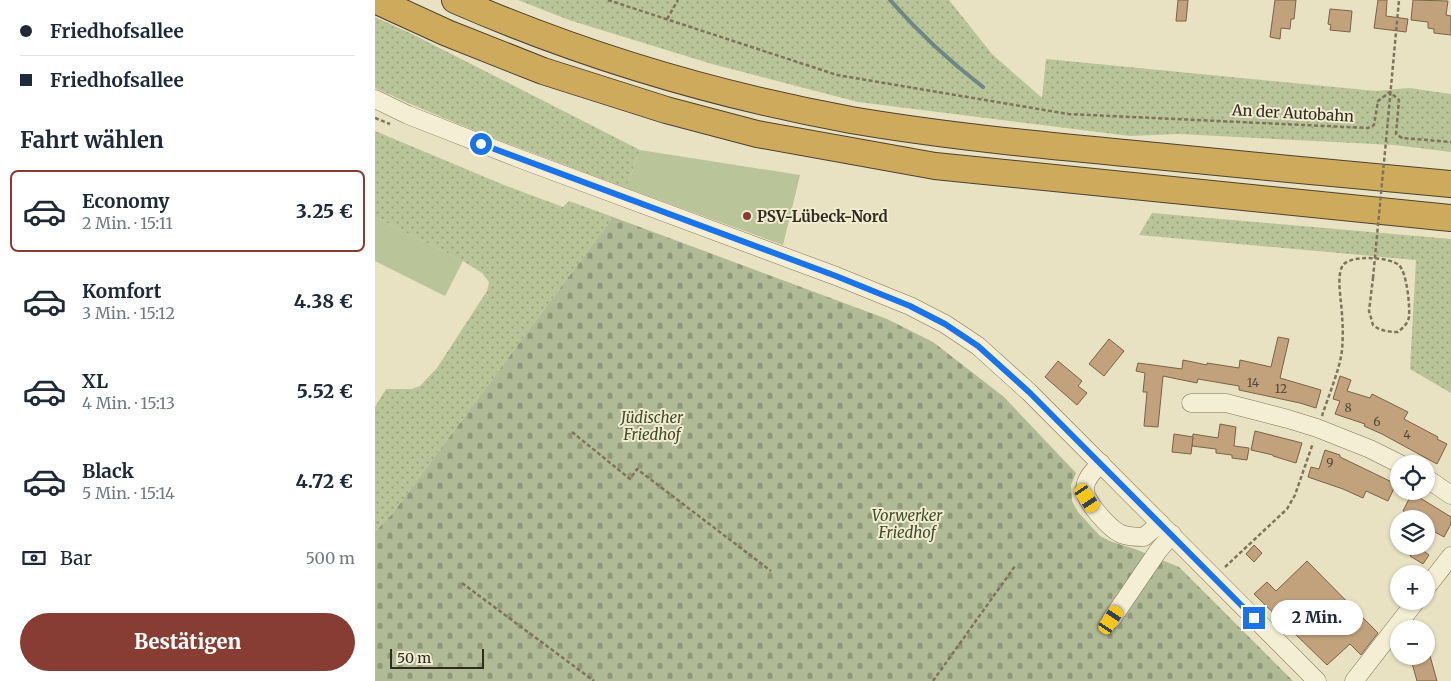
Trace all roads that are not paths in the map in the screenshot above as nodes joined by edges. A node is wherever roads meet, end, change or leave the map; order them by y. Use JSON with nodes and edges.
{"nodes":[{"id":1,"x":375,"y":0,"type":"edge"},
{"id":2,"x":455,"y":0,"type":"edge"},
{"id":3,"x":375,"y":99,"type":"edge"},
{"id":4,"x":1451,"y":184,"type":"edge"},
{"id":5,"x":1451,"y":218,"type":"edge"},
{"id":6,"x":1191,"y":403,"type":"dead end"},
{"id":7,"x":1390,"y":459,"type":"edge"},
{"id":8,"x":1101,"y":463,"type":"junction"},
{"id":9,"x":1435,"y":484,"type":"edge"},
{"id":10,"x":1451,"y":495,"type":"edge"},
{"id":11,"x":1166,"y":529,"type":"junction"},
{"id":12,"x":1451,"y":556,"type":"edge"},
{"id":13,"x":1435,"y":576,"type":"edge"},
{"id":14,"x":1409,"y":610,"type":"edge"},
{"id":15,"x":1111,"y":620,"type":"dead end"},
{"id":16,"x":1317,"y":681,"type":"edge"},
{"id":17,"x":1354,"y":681,"type":"edge"}],
"edges":[{"from":1,"to":5,"type":"highway"},
{"from":2,"to":4,"type":"highway"},
{"from":3,"to":8,"type":"street"},
{"from":6,"to":7,"type":"street"},
{"from":8,"to":11,"type":"street"},
{"from":8,"to":11,"type":"street"},
{"from":9,"to":10,"type":"street"},
{"from":11,"to":15,"type":"street"},
{"from":11,"to":16,"type":"street"},
{"from":12,"to":13,"type":"street"},
{"from":14,"to":17,"type":"street"}]}
